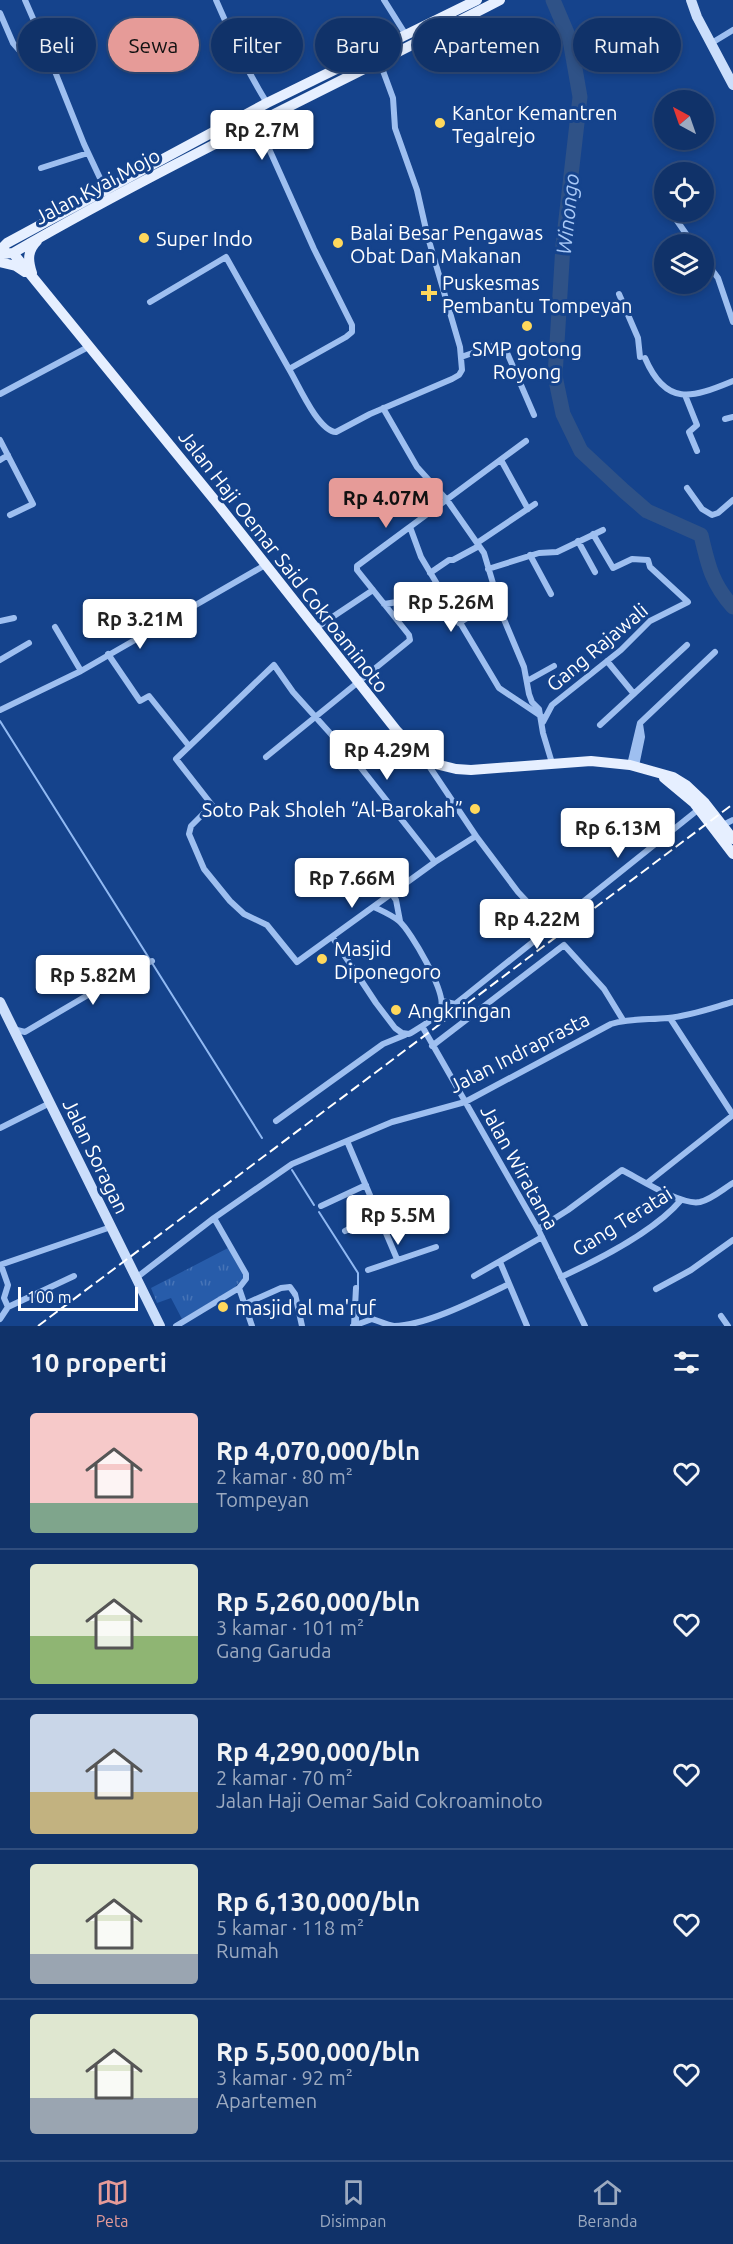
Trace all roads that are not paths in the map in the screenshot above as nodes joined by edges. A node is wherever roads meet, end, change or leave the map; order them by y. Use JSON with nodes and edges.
{"nodes":[{"id":1,"x":25,"y":0,"type":"edge"},
{"id":2,"x":216,"y":0,"type":"edge"},
{"id":3,"x":384,"y":0,"type":"edge"},
{"id":4,"x":477,"y":0,"type":"edge"},
{"id":5,"x":500,"y":0,"type":"edge"},
{"id":6,"x":690,"y":2,"type":"edge"},
{"id":7,"x":0,"y":13,"type":"edge"},
{"id":8,"x":33,"y":18,"type":"edge"},
{"id":9,"x":733,"y":30,"type":"edge"},
{"id":10,"x":406,"y":35,"type":"junction"},
{"id":11,"x":401,"y":38,"type":"edge"},
{"id":12,"x":710,"y":44,"type":"junction"},
{"id":13,"x":18,"y":49,"type":"edge"},
{"id":14,"x":401,"y":51,"type":"edge"},
{"id":15,"x":55,"y":72,"type":"edge"},
{"id":16,"x":331,"y":72,"type":"edge"},
{"id":17,"x":360,"y":72,"type":"edge"},
{"id":18,"x":384,"y":72,"type":"edge"},
{"id":19,"x":733,"y":85,"type":"edge"},
{"id":20,"x":267,"y":103,"type":"junction"},
{"id":21,"x":257,"y":122,"type":"junction"},
{"id":22,"x":88,"y":153,"type":"junction"},
{"id":23,"x":41,"y":168,"type":"dead end"},
{"id":24,"x":107,"y":194,"type":"junction"},
{"id":25,"x":41,"y":236,"type":"junction"},
{"id":26,"x":3,"y":254,"type":"edge"},
{"id":27,"x":714,"y":273,"type":"edge"},
{"id":28,"x":34,"y":279,"type":"junction"},
{"id":29,"x":619,"y":294,"type":"dead end"},
{"id":30,"x":150,"y":302,"type":"dead end"},
{"id":31,"x":733,"y":322,"type":"edge"},
{"id":32,"x":90,"y":346,"type":"junction"},
{"id":33,"x":460,"y":357,"type":"junction"},
{"id":34,"x":289,"y":369,"type":"junction"},
{"id":35,"x":733,"y":381,"type":"edge"},
{"id":36,"x":0,"y":394,"type":"edge"},
{"id":37,"x":685,"y":395,"type":"junction"},
{"id":38,"x":383,"y":408,"type":"junction"},
{"id":39,"x":534,"y":415,"type":"dead end"},
{"id":40,"x":733,"y":417,"type":"edge"},
{"id":41,"x":725,"y":419,"type":"dead end"},
{"id":42,"x":0,"y":440,"type":"edge"},
{"id":43,"x":526,"y":441,"type":"dead end"},
{"id":44,"x":697,"y":451,"type":"dead end"},
{"id":45,"x":8,"y":455,"type":"junction"},
{"id":46,"x":0,"y":460,"type":"edge"},
{"id":47,"x":501,"y":460,"type":"junction"},
{"id":48,"x":687,"y":488,"type":"dead end"},
{"id":49,"x":447,"y":500,"type":"junction"},
{"id":50,"x":733,"y":500,"type":"edge"},
{"id":51,"x":535,"y":504,"type":"dead end"},
{"id":52,"x":528,"y":509,"type":"junction"},
{"id":53,"x":10,"y":515,"type":"dead end"},
{"id":54,"x":410,"y":528,"type":"junction"},
{"id":55,"x":603,"y":530,"type":"dead end"},
{"id":56,"x":593,"y":534,"type":"junction"},
{"id":57,"x":578,"y":541,"type":"junction"},
{"id":58,"x":478,"y":544,"type":"junction"},
{"id":59,"x":530,"y":555,"type":"junction"},
{"id":60,"x":267,"y":564,"type":"junction"},
{"id":61,"x":488,"y":569,"type":"junction"},
{"id":62,"x":595,"y":572,"type":"dead end"},
{"id":63,"x":430,"y":573,"type":"junction"},
{"id":64,"x":436,"y":583,"type":"junction"},
{"id":65,"x":373,"y":590,"type":"junction"},
{"id":66,"x":552,"y":594,"type":"dead end"},
{"id":67,"x":498,"y":599,"type":"junction"},
{"id":68,"x":384,"y":604,"type":"junction"},
{"id":69,"x":14,"y":618,"type":"dead end"},
{"id":70,"x":0,"y":621,"type":"edge"},
{"id":71,"x":459,"y":622,"type":"junction"},
{"id":72,"x":55,"y":627,"type":"dead end"},
{"id":73,"x":316,"y":628,"type":"junction"},
{"id":74,"x":28,"y":643,"type":"dead end"},
{"id":75,"x":687,"y":645,"type":"dead end"},
{"id":76,"x":716,"y":652,"type":"dead end"},
{"id":77,"x":108,"y":654,"type":"junction"},
{"id":78,"x":0,"y":660,"type":"edge"},
{"id":79,"x":607,"y":662,"type":"junction"},
{"id":80,"x":554,"y":666,"type":"dead end"},
{"id":81,"x":81,"y":671,"type":"junction"},
{"id":82,"x":357,"y":681,"type":"junction"},
{"id":83,"x":527,"y":681,"type":"junction"},
{"id":84,"x":634,"y":694,"type":"junction"},
{"id":85,"x":0,"y":710,"type":"edge"},
{"id":86,"x":541,"y":716,"type":"junction"},
{"id":87,"x":317,"y":717,"type":"junction"},
{"id":88,"x":600,"y":725,"type":"dead end"},
{"id":89,"x":542,"y":726,"type":"junction"},
{"id":90,"x":397,"y":731,"type":"junction"},
{"id":91,"x":189,"y":746,"type":"junction"},
{"id":92,"x":266,"y":757,"type":"dead end"},
{"id":93,"x":427,"y":762,"type":"junction"},
{"id":94,"x":357,"y":763,"type":"junction"},
{"id":95,"x":552,"y":763,"type":"junction"},
{"id":96,"x":633,"y":765,"type":"junction"},
{"id":97,"x":660,"y":774,"type":"junction"},
{"id":98,"x":699,"y":809,"type":"junction"},
{"id":99,"x":728,"y":822,"type":"edge"},
{"id":100,"x":476,"y":836,"type":"junction"},
{"id":101,"x":733,"y":838,"type":"edge"},
{"id":102,"x":733,"y":854,"type":"edge"},
{"id":103,"x":435,"y":862,"type":"junction"},
{"id":104,"x":392,"y":894,"type":"junction"},
{"id":105,"x":374,"y":907,"type":"junction"},
{"id":106,"x":399,"y":921,"type":"junction"},
{"id":107,"x":551,"y":927,"type":"junction"},
{"id":108,"x":333,"y":938,"type":"junction"},
{"id":109,"x":152,"y":961,"type":"dead end"},
{"id":110,"x":442,"y":1001,"type":"junction"},
{"id":111,"x":0,"y":1002,"type":"edge"},
{"id":112,"x":733,"y":1002,"type":"edge"},
{"id":113,"x":670,"y":1018,"type":"junction"},
{"id":114,"x":623,"y":1020,"type":"junction"},
{"id":115,"x":422,"y":1026,"type":"junction"},
{"id":116,"x":13,"y":1029,"type":"junction"},
{"id":117,"x":409,"y":1034,"type":"junction"},
{"id":118,"x":432,"y":1046,"type":"junction"},
{"id":119,"x":465,"y":1102,"type":"junction"},
{"id":120,"x":50,"y":1103,"type":"junction"},
{"id":121,"x":733,"y":1115,"type":"edge"},
{"id":122,"x":276,"y":1121,"type":"dead end"},
{"id":123,"x":0,"y":1128,"type":"edge"},
{"id":124,"x":347,"y":1141,"type":"junction"},
{"id":125,"x":647,"y":1183,"type":"junction"},
{"id":126,"x":733,"y":1183,"type":"edge"},
{"id":127,"x":366,"y":1185,"type":"junction"},
{"id":128,"x":681,"y":1200,"type":"junction"},
{"id":129,"x":321,"y":1206,"type":"dead end"},
{"id":130,"x":423,"y":1211,"type":"dead end"},
{"id":131,"x":379,"y":1214,"type":"junction"},
{"id":132,"x":214,"y":1218,"type":"junction"},
{"id":133,"x":111,"y":1227,"type":"junction"},
{"id":134,"x":384,"y":1227,"type":"junction"},
{"id":135,"x":538,"y":1229,"type":"junction"},
{"id":136,"x":345,"y":1231,"type":"dead end"},
{"id":137,"x":542,"y":1238,"type":"junction"},
{"id":138,"x":733,"y":1240,"type":"edge"},
{"id":139,"x":436,"y":1247,"type":"dead end"},
{"id":140,"x":397,"y":1259,"type":"junction"},
{"id":141,"x":500,"y":1262,"type":"junction"},
{"id":142,"x":0,"y":1265,"type":"edge"},
{"id":143,"x":368,"y":1270,"type":"dead end"},
{"id":144,"x":74,"y":1276,"type":"dead end"},
{"id":145,"x":474,"y":1276,"type":"dead end"},
{"id":146,"x":561,"y":1277,"type":"junction"},
{"id":147,"x":136,"y":1278,"type":"junction"},
{"id":148,"x":509,"y":1284,"type":"junction"},
{"id":149,"x":239,"y":1288,"type":"junction"},
{"id":150,"x":356,"y":1288,"type":"dead end"},
{"id":151,"x":656,"y":1289,"type":"dead end"},
{"id":152,"x":244,"y":1304,"type":"junction"},
{"id":153,"x":9,"y":1307,"type":"junction"},
{"id":154,"x":721,"y":1316,"type":"dead end"},
{"id":155,"x":0,"y":1319,"type":"edge"},
{"id":156,"x":356,"y":1325,"type":"edge"},
{"id":157,"x":160,"y":1326,"type":"edge"},
{"id":158,"x":176,"y":1326,"type":"edge"},
{"id":159,"x":252,"y":1326,"type":"edge"},
{"id":160,"x":302,"y":1326,"type":"edge"},
{"id":161,"x":392,"y":1326,"type":"edge"},
{"id":162,"x":527,"y":1326,"type":"edge"},
{"id":163,"x":585,"y":1326,"type":"edge"},
{"id":164,"x":728,"y":1326,"type":"edge"}],
"edges":[{"from":1,"to":8,"type":"street"},
{"from":2,"to":20,"type":"street"},
{"from":3,"to":10,"type":"street"},
{"from":4,"to":10,"type":"main road","name":"Jalan Kyai Mojo"},
{"from":5,"to":14,"type":"main road","name":"Jalan Kyai Mojo"},
{"from":6,"to":12,"type":"street"},
{"from":7,"to":13,"type":"street"},
{"from":9,"to":12,"type":"street"},
{"from":10,"to":11,"type":"main road","name":"Jalan Kyai Mojo"},
{"from":12,"to":19,"type":"street"},
{"from":15,"to":22,"type":"street"},
{"from":16,"to":20,"type":"main road","name":"Jalan Kyai Mojo"},
{"from":17,"to":21,"type":"main road","name":"Jalan Kyai Mojo"},
{"from":18,"to":33,"type":"street"},
{"from":20,"to":24,"type":"main road","name":"Jalan Kyai Mojo"},
{"from":21,"to":24,"type":"main road","name":"Jalan Kyai Mojo"},
{"from":21,"to":34,"type":"street"},
{"from":22,"to":23,"type":"street"},
{"from":22,"to":24,"type":"street"},
{"from":24,"to":25,"type":"main road","name":"Jalan Kyai Mojo"},
{"from":24,"to":26,"type":"main road","name":"Jalan Kyai Mojo"},
{"from":25,"to":26,"type":"main road","name":"Jalan Kyai Mojo"},
{"from":25,"to":28,"type":"main road"},
{"from":26,"to":28,"type":"main road"},
{"from":26,"to":28,"type":"main road","name":"Jalan Haji Oemar Said Cokroaminoto"},
{"from":27,"to":31,"type":"street"},
{"from":28,"to":32,"type":"main road","name":"Jalan Haji Oemar Said Cokroaminoto"},
{"from":29,"to":37,"type":"street"},
{"from":30,"to":34,"type":"street"},
{"from":32,"to":36,"type":"street"},
{"from":32,"to":60,"type":"main road","name":"Jalan Haji Oemar Said Cokroaminoto"},
{"from":33,"to":38,"type":"street"},
{"from":33,"to":39,"type":"street"},
{"from":34,"to":38,"type":"street"},
{"from":35,"to":37,"type":"street"},
{"from":37,"to":44,"type":"street"},
{"from":38,"to":49,"type":"street"},
{"from":40,"to":41,"type":"street"},
{"from":42,"to":45,"type":"street"},
{"from":43,"to":47,"type":"street"},
{"from":45,"to":46,"type":"street"},
{"from":45,"to":53,"type":"street"},
{"from":47,"to":49,"type":"street"},
{"from":47,"to":52,"type":"street"},
{"from":48,"to":50,"type":"street"},
{"from":49,"to":54,"type":"street"},
{"from":49,"to":58,"type":"street"},
{"from":51,"to":52,"type":"street"},
{"from":52,"to":58,"type":"street"},
{"from":54,"to":63,"type":"street"},
{"from":54,"to":65,"type":"street"},
{"from":55,"to":56,"type":"street"},
{"from":56,"to":57,"type":"street"},
{"from":56,"to":79,"type":"street","name":"Gang Rajawali"},
{"from":57,"to":59,"type":"street"},
{"from":57,"to":62,"type":"street"},
{"from":58,"to":61,"type":"street"},
{"from":58,"to":63,"type":"street"},
{"from":59,"to":61,"type":"street"},
{"from":59,"to":66,"type":"street"},
{"from":60,"to":73,"type":"main road","name":"Jalan Haji Oemar Said Cokroaminoto"},
{"from":60,"to":77,"type":"street"},
{"from":61,"to":67,"type":"street"},
{"from":63,"to":64,"type":"street"},
{"from":64,"to":68,"type":"street"},
{"from":64,"to":71,"type":"street"},
{"from":65,"to":68,"type":"street"},
{"from":65,"to":73,"type":"street"},
{"from":67,"to":71,"type":"street"},
{"from":67,"to":83,"type":"street"},
{"from":68,"to":82,"type":"street"},
{"from":69,"to":70,"type":"street"},
{"from":71,"to":86,"type":"street"},
{"from":72,"to":81,"type":"street"},
{"from":73,"to":82,"type":"main road","name":"Jalan Haji Oemar Said Cokroaminoto"},
{"from":74,"to":78,"type":"street"},
{"from":75,"to":84,"type":"street"},
{"from":76,"to":96,"type":"street"},
{"from":77,"to":81,"type":"street"},
{"from":77,"to":91,"type":"street"},
{"from":79,"to":84,"type":"street"},
{"from":79,"to":89,"type":"street","name":"Gang Rajawali"},
{"from":80,"to":83,"type":"street"},
{"from":81,"to":85,"type":"street"},
{"from":82,"to":87,"type":"street"},
{"from":82,"to":90,"type":"main road","name":"Jalan Haji Oemar Said Cokroaminoto"},
{"from":83,"to":86,"type":"street"},
{"from":84,"to":88,"type":"street"},
{"from":86,"to":89,"type":"street"},
{"from":87,"to":91,"type":"street"},
{"from":87,"to":92,"type":"street"},
{"from":87,"to":94,"type":"street"},
{"from":89,"to":95,"type":"street"},
{"from":90,"to":93,"type":"main road","name":"Jalan Haji Oemar Said Cokroaminoto"},
{"from":90,"to":94,"type":"street"},
{"from":91,"to":108,"type":"street"},
{"from":93,"to":95,"type":"main road"},
{"from":93,"to":100,"type":"street"},
{"from":94,"to":103,"type":"street"},
{"from":95,"to":96,"type":"main road"},
{"from":96,"to":97,"type":"main road"},
{"from":97,"to":98,"type":"main road"},
{"from":97,"to":99,"type":"main road"},
{"from":98,"to":102,"type":"main road"},
{"from":98,"to":107,"type":"street"},
{"from":99,"to":101,"type":"main road"},
{"from":100,"to":103,"type":"street"},
{"from":100,"to":107,"type":"street"},
{"from":103,"to":104,"type":"street"},
{"from":104,"to":105,"type":"street"},
{"from":104,"to":106,"type":"street"},
{"from":105,"to":106,"type":"street"},
{"from":105,"to":108,"type":"street"},
{"from":106,"to":110,"type":"street"},
{"from":107,"to":110,"type":"street"},
{"from":108,"to":117,"type":"street"},
{"from":109,"to":116,"type":"street"},
{"from":110,"to":115,"type":"street"},
{"from":111,"to":116,"type":"street","name":"Jalan Soragan"},
{"from":112,"to":113,"type":"street","name":"Jalan Indraprasta"},
{"from":113,"to":114,"type":"street","name":"Jalan Indraprasta"},
{"from":113,"to":121,"type":"street"},
{"from":114,"to":118,"type":"street"},
{"from":114,"to":119,"type":"street","name":"Jalan Indraprasta"},
{"from":115,"to":117,"type":"street"},
{"from":115,"to":118,"type":"street","name":"Jalan Wiratama"},
{"from":116,"to":120,"type":"street","name":"Jalan Soragan"},
{"from":117,"to":122,"type":"street"},
{"from":118,"to":119,"type":"street","name":"Jalan Wiratama"},
{"from":119,"to":124,"type":"street","name":"Jalan Indraprasta"},
{"from":119,"to":135,"type":"street","name":"Jalan Wiratama"},
{"from":120,"to":123,"type":"street"},
{"from":120,"to":133,"type":"street","name":"Jalan Soragan"},
{"from":121,"to":125,"type":"street"},
{"from":124,"to":127,"type":"street"},
{"from":124,"to":132,"type":"street","name":"Jalan Indraprasta"},
{"from":125,"to":128,"type":"street"},
{"from":125,"to":135,"type":"street"},
{"from":126,"to":128,"type":"street","name":"Gang Teratai"},
{"from":127,"to":129,"type":"street"},
{"from":127,"to":131,"type":"street"},
{"from":128,"to":146,"type":"street","name":"Gang Teratai"},
{"from":130,"to":134,"type":"street"},
{"from":131,"to":134,"type":"street"},
{"from":131,"to":136,"type":"street"},
{"from":132,"to":147,"type":"street","name":"Jalan Indraprasta"},
{"from":132,"to":149,"type":"street"},
{"from":133,"to":142,"type":"street"},
{"from":133,"to":147,"type":"street","name":"Jalan Soragan"},
{"from":134,"to":140,"type":"street"},
{"from":135,"to":137,"type":"street","name":"Jalan Wiratama"},
{"from":137,"to":141,"type":"street"},
{"from":137,"to":146,"type":"street","name":"Jalan Wiratama"},
{"from":138,"to":151,"type":"street"},
{"from":139,"to":140,"type":"street"},
{"from":140,"to":143,"type":"street"},
{"from":141,"to":145,"type":"street"},
{"from":141,"to":148,"type":"street"},
{"from":142,"to":153,"type":"street"},
{"from":144,"to":153,"type":"street"},
{"from":146,"to":163,"type":"street","name":"Jalan Wiratama"},
{"from":147,"to":157,"type":"street","name":"Jalan Soragan"},
{"from":148,"to":161,"type":"street"},
{"from":148,"to":162,"type":"street"},
{"from":149,"to":152,"type":"street"},
{"from":149,"to":158,"type":"street"},
{"from":150,"to":156,"type":"street"},
{"from":152,"to":159,"type":"street"},
{"from":152,"to":160,"type":"street"},
{"from":153,"to":155,"type":"street"},
{"from":154,"to":164,"type":"street"},
{"from":156,"to":161,"type":"street"}]}
